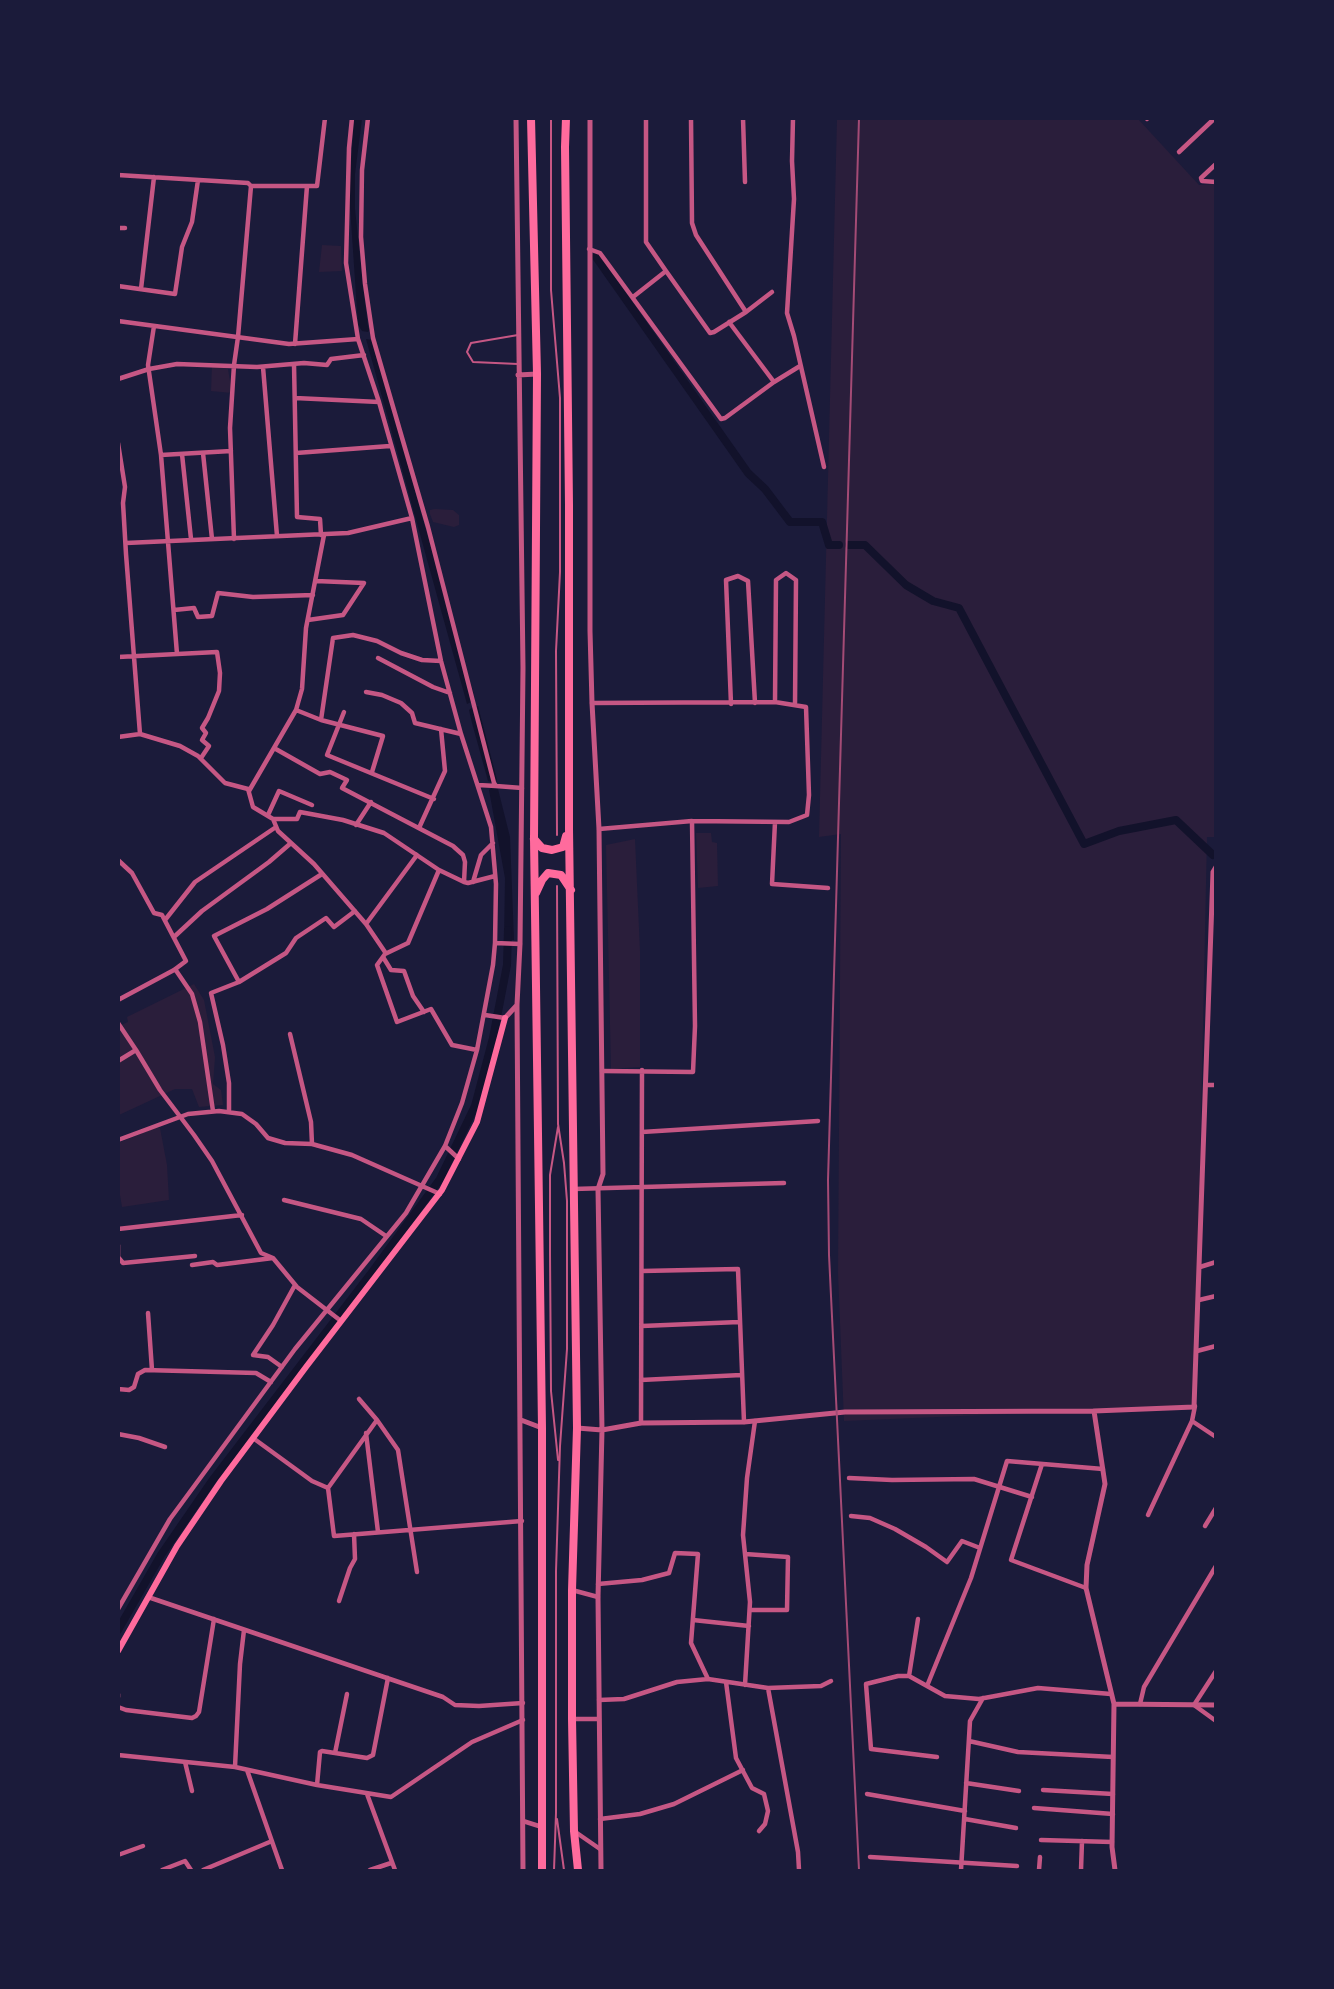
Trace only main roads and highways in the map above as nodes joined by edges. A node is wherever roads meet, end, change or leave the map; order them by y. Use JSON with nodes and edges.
{"nodes":[{"id":1,"x":531,"y":118,"type":"edge"},
{"id":2,"x":561,"y":118,"type":"edge"},
{"id":3,"x":566,"y":118,"type":"edge"},
{"id":4,"x":565,"y":147,"type":"junction"},
{"id":5,"x":569,"y":829,"type":"junction"},
{"id":6,"x":534,"y":839,"type":"junction"},
{"id":7,"x":570,"y":890,"type":"junction"},
{"id":8,"x":534,"y":897,"type":"junction"},
{"id":9,"x":503,"y":1018,"type":"road end"},
{"id":10,"x":118,"y":1651,"type":"edge"},
{"id":11,"x":543,"y":1870,"type":"edge"},
{"id":12,"x":578,"y":1870,"type":"edge"}],
"edges":[{"from":1,"to":6,"type":"highway"},
{"from":2,"to":4,"type":"highway"},
{"from":3,"to":4,"type":"highway"},
{"from":4,"to":5,"type":"highway"},
{"from":5,"to":6,"type":"highway"},
{"from":5,"to":7,"type":"highway"},
{"from":6,"to":8,"type":"highway"},
{"from":7,"to":8,"type":"highway"},
{"from":7,"to":12,"type":"highway"},
{"from":8,"to":11,"type":"highway"},
{"from":9,"to":10,"type":"main road"}]}
